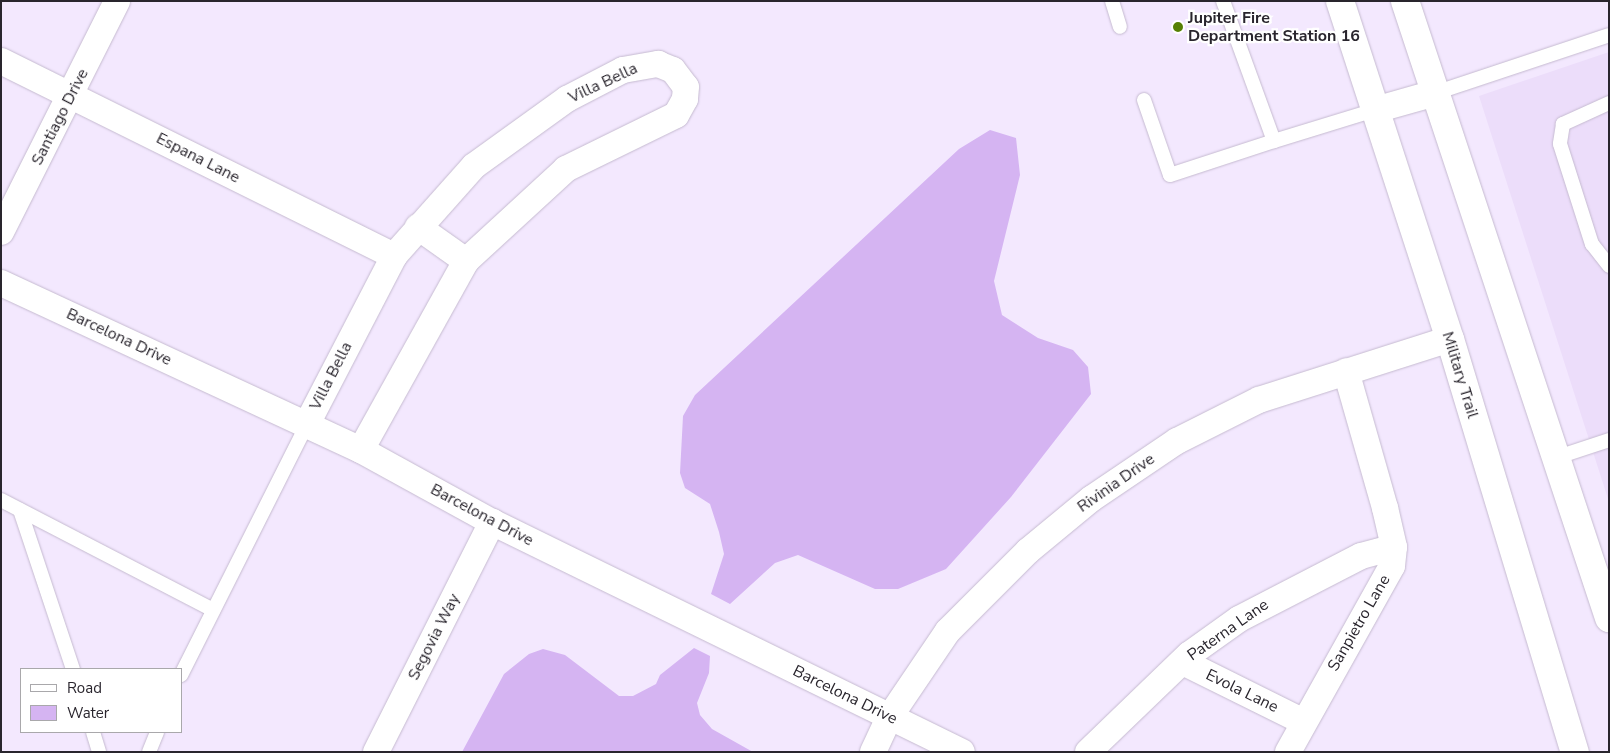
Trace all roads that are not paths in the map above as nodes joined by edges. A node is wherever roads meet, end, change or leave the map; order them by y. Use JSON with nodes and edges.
{"nodes":[{"id":1,"x":117,"y":1,"type":"edge"},
{"id":2,"x":1112,"y":1,"type":"edge"},
{"id":3,"x":1223,"y":1,"type":"edge"},
{"id":4,"x":1340,"y":1,"type":"edge"},
{"id":5,"x":1405,"y":1,"type":"edge"},
{"id":6,"x":1120,"y":27,"type":"dead end"},
{"id":7,"x":1609,"y":35,"type":"edge"},
{"id":8,"x":1,"y":61,"type":"edge"},
{"id":9,"x":1435,"y":92,"type":"junction"},
{"id":10,"x":72,"y":96,"type":"junction"},
{"id":11,"x":1144,"y":100,"type":"dead end"},
{"id":12,"x":1609,"y":103,"type":"edge"},
{"id":13,"x":1375,"y":110,"type":"junction"},
{"id":14,"x":1274,"y":142,"type":"junction"},
{"id":15,"x":418,"y":227,"type":"junction"},
{"id":16,"x":1,"y":232,"type":"edge"},
{"id":17,"x":394,"y":256,"type":"junction"},
{"id":18,"x":466,"y":261,"type":"junction"},
{"id":19,"x":1609,"y":266,"type":"edge"},
{"id":20,"x":1,"y":283,"type":"edge"},
{"id":21,"x":1450,"y":339,"type":"junction"},
{"id":22,"x":1346,"y":371,"type":"junction"},
{"id":23,"x":307,"y":424,"type":"junction"},
{"id":24,"x":1609,"y":440,"type":"edge"},
{"id":25,"x":361,"y":450,"type":"junction"},
{"id":26,"x":1555,"y":458,"type":"junction"},
{"id":27,"x":1,"y":500,"type":"edge"},
{"id":28,"x":20,"y":510,"type":"junction"},
{"id":29,"x":492,"y":522,"type":"junction"},
{"id":30,"x":1394,"y":547,"type":"junction"},
{"id":31,"x":213,"y":610,"type":"junction"},
{"id":32,"x":1609,"y":618,"type":"edge"},
{"id":33,"x":1183,"y":662,"type":"junction"},
{"id":34,"x":73,"y":668,"type":"edge"},
{"id":35,"x":182,"y":673,"type":"edge"},
{"id":36,"x":889,"y":718,"type":"junction"},
{"id":37,"x":1302,"y":721,"type":"junction"},
{"id":38,"x":93,"y":733,"type":"edge"},
{"id":39,"x":158,"y":733,"type":"edge"},
{"id":40,"x":99,"y":752,"type":"edge"},
{"id":41,"x":149,"y":752,"type":"edge"},
{"id":42,"x":376,"y":752,"type":"edge"},
{"id":43,"x":873,"y":752,"type":"edge"},
{"id":44,"x":962,"y":752,"type":"edge"},
{"id":45,"x":1088,"y":752,"type":"edge"},
{"id":46,"x":1288,"y":752,"type":"edge"},
{"id":47,"x":1575,"y":752,"type":"edge"}],
"edges":[{"from":1,"to":10,"type":"street","name":"Santiago Drive"},
{"from":2,"to":6,"type":"lane"},
{"from":3,"to":14,"type":"lane"},
{"from":4,"to":13,"type":"main road","name":"Military Trail"},
{"from":5,"to":9,"type":"main road"},
{"from":7,"to":9,"type":"lane"},
{"from":8,"to":10,"type":"street","name":"Espana Lane"},
{"from":9,"to":13,"type":"street"},
{"from":9,"to":26,"type":"main road"},
{"from":10,"to":16,"type":"street","name":"Santiago Drive"},
{"from":10,"to":17,"type":"street","name":"Espana Lane"},
{"from":11,"to":14,"type":"lane"},
{"from":12,"to":19,"type":"lane"},
{"from":13,"to":14,"type":"lane"},
{"from":13,"to":21,"type":"main road","name":"Military Trail"},
{"from":15,"to":17,"type":"street","name":"Villa Bella"},
{"from":15,"to":18,"type":"street"},
{"from":15,"to":18,"type":"street","name":"Villa Bella"},
{"from":17,"to":23,"type":"street","name":"Villa Bella"},
{"from":18,"to":25,"type":"street","name":"Villa Bella"},
{"from":20,"to":23,"type":"street","name":"Barcelona Drive"},
{"from":21,"to":22,"type":"street","name":"Rivinia Drive"},
{"from":21,"to":47,"type":"main road","name":"Military Trail"},
{"from":22,"to":30,"type":"street","name":"Sanpietro Lane"},
{"from":22,"to":36,"type":"street","name":"Rivinia Drive"},
{"from":23,"to":25,"type":"street","name":"Barcelona Drive"},
{"from":23,"to":31,"type":"lane"},
{"from":24,"to":26,"type":"lane"},
{"from":25,"to":29,"type":"street","name":"Barcelona Drive"},
{"from":26,"to":32,"type":"main road"},
{"from":27,"to":28,"type":"lane"},
{"from":28,"to":31,"type":"lane"},
{"from":28,"to":34,"type":"lane"},
{"from":29,"to":36,"type":"street","name":"Barcelona Drive"},
{"from":29,"to":42,"type":"street","name":"Segovia Way"},
{"from":30,"to":33,"type":"street","name":"Paterna Lane"},
{"from":30,"to":37,"type":"street","name":"Sanpietro Lane"},
{"from":31,"to":35,"type":"lane"},
{"from":33,"to":37,"type":"street","name":"Evola Lane"},
{"from":33,"to":45,"type":"street","name":"Paterna Lane"},
{"from":36,"to":43,"type":"street","name":"Rivinia Drive"},
{"from":36,"to":44,"type":"street","name":"Barcelona Drive"},
{"from":37,"to":46,"type":"street","name":"Sanpietro Lane"},
{"from":38,"to":40,"type":"lane"},
{"from":39,"to":41,"type":"lane"}]}
